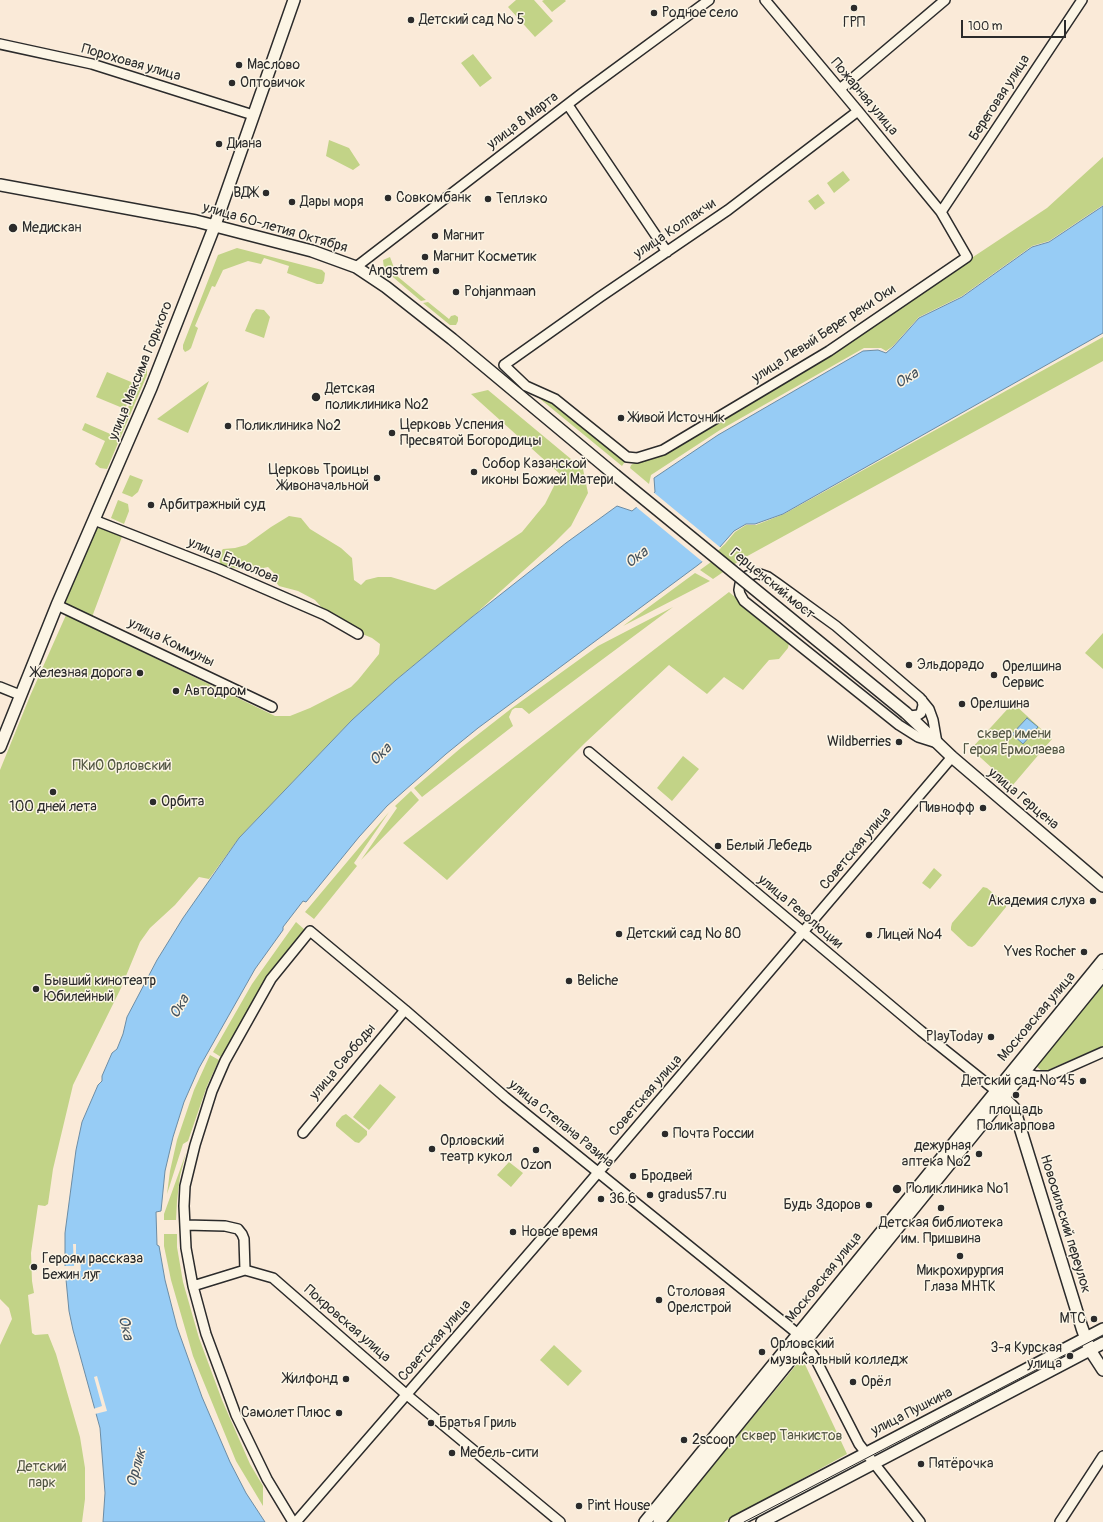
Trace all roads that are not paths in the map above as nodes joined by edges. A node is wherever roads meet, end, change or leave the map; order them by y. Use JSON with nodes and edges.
{"nodes":[{"id":1,"x":294,"y":0,"type":"edge"},
{"id":2,"x":709,"y":0,"type":"edge"},
{"id":3,"x":765,"y":0,"type":"edge"},
{"id":4,"x":945,"y":0,"type":"edge"},
{"id":5,"x":1082,"y":0,"type":"edge"},
{"id":6,"x":0,"y":44,"type":"edge"},
{"id":7,"x":840,"y":89,"type":"junction"},
{"id":8,"x":568,"y":104,"type":"junction"},
{"id":9,"x":858,"y":110,"type":"junction"},
{"id":10,"x":253,"y":115,"type":"junction"},
{"id":11,"x":0,"y":185,"type":"edge"},
{"id":12,"x":941,"y":212,"type":"junction"},
{"id":13,"x":215,"y":225,"type":"junction"},
{"id":14,"x":667,"y":252,"type":"junction"},
{"id":15,"x":356,"y":267,"type":"junction"},
{"id":16,"x":504,"y":364,"type":"joint"},
{"id":17,"x":615,"y":475,"type":"joint"},
{"id":18,"x":94,"y":520,"type":"junction"},
{"id":19,"x":57,"y":606,"type":"junction"},
{"id":20,"x":358,"y":634,"type":"dead end"},
{"id":21,"x":0,"y":687,"type":"edge"},
{"id":22,"x":20,"y":695,"type":"junction"},
{"id":23,"x":922,"y":700,"type":"junction"},
{"id":24,"x":272,"y":707,"type":"dead end"},
{"id":25,"x":908,"y":714,"type":"junction"},
{"id":26,"x":937,"y":743,"type":"junction"},
{"id":27,"x":0,"y":747,"type":"edge"},
{"id":28,"x":589,"y":752,"type":"dead end"},
{"id":29,"x":952,"y":757,"type":"junction"},
{"id":30,"x":1103,"y":886,"type":"edge"},
{"id":31,"x":803,"y":933,"type":"junction"},
{"id":32,"x":1103,"y":960,"type":"edge"},
{"id":33,"x":1103,"y":975,"type":"edge"},
{"id":34,"x":405,"y":1010,"type":"junction"},
{"id":35,"x":1103,"y":1052,"type":"edge"},
{"id":36,"x":1024,"y":1073,"type":"junction"},
{"id":37,"x":995,"y":1090,"type":"junction"},
{"id":38,"x":1004,"y":1097,"type":"junction"},
{"id":39,"x":303,"y":1133,"type":"dead end"},
{"id":40,"x":598,"y":1173,"type":"junction"},
{"id":41,"x":185,"y":1226,"type":"junction"},
{"id":42,"x":245,"y":1270,"type":"junction"},
{"id":43,"x":193,"y":1286,"type":"junction"},
{"id":44,"x":1103,"y":1329,"type":"edge"},
{"id":45,"x":801,"y":1338,"type":"junction"},
{"id":46,"x":1086,"y":1339,"type":"junction"},
{"id":47,"x":1103,"y":1343,"type":"edge"},
{"id":48,"x":1090,"y":1350,"type":"junction"},
{"id":49,"x":1103,"y":1370,"type":"edge"},
{"id":50,"x":407,"y":1395,"type":"junction"},
{"id":51,"x":866,"y":1453,"type":"junction"},
{"id":52,"x":1103,"y":1456,"type":"edge"},
{"id":53,"x":873,"y":1463,"type":"junction"},
{"id":54,"x":294,"y":1522,"type":"edge"},
{"id":55,"x":560,"y":1522,"type":"edge"},
{"id":56,"x":645,"y":1522,"type":"edge"},
{"id":57,"x":659,"y":1522,"type":"edge"},
{"id":58,"x":735,"y":1522,"type":"edge"},
{"id":59,"x":762,"y":1522,"type":"edge"},
{"id":60,"x":920,"y":1522,"type":"edge"},
{"id":61,"x":1060,"y":1522,"type":"edge"}],
"edges":[{"from":1,"to":10,"type":"main road","name":"улица Максима Горького"},
{"from":2,"to":8,"type":"street","name":"улица 8 Марта"},
{"from":3,"to":7,"type":"street","name":"Пожарная улица"},
{"from":4,"to":7,"type":"street"},
{"from":5,"to":12,"type":"street","name":"Береговая улица"},
{"from":6,"to":10,"type":"street","name":"Пороховая улица"},
{"from":7,"to":9,"type":"street","name":"Пожарная улица"},
{"from":8,"to":14,"type":"street"},
{"from":8,"to":15,"type":"street","name":"улица 8 Марта"},
{"from":9,"to":12,"type":"street","name":"Пожарная улица"},
{"from":9,"to":14,"type":"street","name":"улица Колпакчи"},
{"from":10,"to":13,"type":"main road","name":"улица Максима Горького"},
{"from":11,"to":13,"type":"main road","name":"улица 60-летия Октября"},
{"from":12,"to":16,"type":"street","name":"улица Левый Берег реки Оки"},
{"from":13,"to":15,"type":"main road","name":"улица 60-летия Октября"},
{"from":13,"to":18,"type":"main road","name":"улица Максима Горького"},
{"from":14,"to":16,"type":"street","name":"улица Колпакчи"},
{"from":15,"to":17,"type":"main road","name":"улица 60-летия Октября"},
{"from":17,"to":25,"type":"main road","name":"Герценский мост","bridge":true},
{"from":18,"to":19,"type":"main road","name":"улица Максима Горького"},
{"from":18,"to":20,"type":"street","name":"улица Ермолова"},
{"from":19,"to":22,"type":"main road","name":"улица Максима Горького"},
{"from":19,"to":24,"type":"street","name":"улица Коммуны"},
{"from":21,"to":22,"type":"street"},
{"from":22,"to":27,"type":"main road","name":"улица Максима Горького"},
{"from":23,"to":25,"type":"street"},
{"from":23,"to":26,"type":"street"},
{"from":23,"to":26,"type":"street"},
{"from":25,"to":26,"type":"main road","name":"улица Герцена"},
{"from":26,"to":29,"type":"main road","name":"улица Герцена"},
{"from":28,"to":31,"type":"street","name":"улица Революции"},
{"from":29,"to":30,"type":"main road","name":"улица Герцена"},
{"from":29,"to":31,"type":"street","name":"Советская улица"},
{"from":31,"to":37,"type":"street","name":"улица Революции"},
{"from":31,"to":40,"type":"street","name":"Советская улица"},
{"from":32,"to":37,"type":"main road","name":"Московская улица"},
{"from":33,"to":36,"type":"main road","name":"Московская улица"},
{"from":34,"to":39,"type":"street","name":"улица Свободы"},
{"from":34,"to":40,"type":"street","name":"улица Степана Разина"},
{"from":34,"to":41,"type":"street","name":"улица Степана Разина"},
{"from":35,"to":36,"type":"street"},
{"from":36,"to":38,"type":"main road","name":"Московская улица"},
{"from":37,"to":38,"type":"main road","name":"Новосильский переулок"},
{"from":37,"to":45,"type":"main road","name":"Московская улица"},
{"from":38,"to":45,"type":"main road","name":"Московская улица"},
{"from":38,"to":46,"type":"main road","name":"Новосильский переулок"},
{"from":40,"to":45,"type":"street","name":"улица Степана Разина"},
{"from":40,"to":50,"type":"street","name":"Советская улица"},
{"from":41,"to":42,"type":"street"},
{"from":41,"to":43,"type":"street"},
{"from":42,"to":43,"type":"street"},
{"from":42,"to":50,"type":"street","name":"Покровская улица"},
{"from":43,"to":54,"type":"street"},
{"from":44,"to":46,"type":"main road","name":"улица Пушкина"},
{"from":45,"to":51,"type":"street","name":"улица Степана Разина"},
{"from":45,"to":56,"type":"main road","name":"Московская улица"},
{"from":45,"to":57,"type":"main road","name":"Московская улица"},
{"from":46,"to":48,"type":"main road","name":"Новосильский переулок"},
{"from":46,"to":51,"type":"main road","name":"улица Пушкина"},
{"from":47,"to":48,"type":"main road","name":"улица Пушкина"},
{"from":48,"to":49,"type":"main road"},
{"from":48,"to":53,"type":"main road","name":"улица Пушкина"},
{"from":50,"to":54,"type":"street","name":"Советская улица"},
{"from":50,"to":55,"type":"street","name":"Покровская улица"},
{"from":51,"to":53,"type":"street","name":"улица Степана Разина"},
{"from":51,"to":58,"type":"main road","name":"улица Пушкина"},
{"from":52,"to":61,"type":"street"},
{"from":53,"to":59,"type":"main road","name":"улица Пушкина"},
{"from":53,"to":60,"type":"street","name":"улица Степана Разина"}]}
